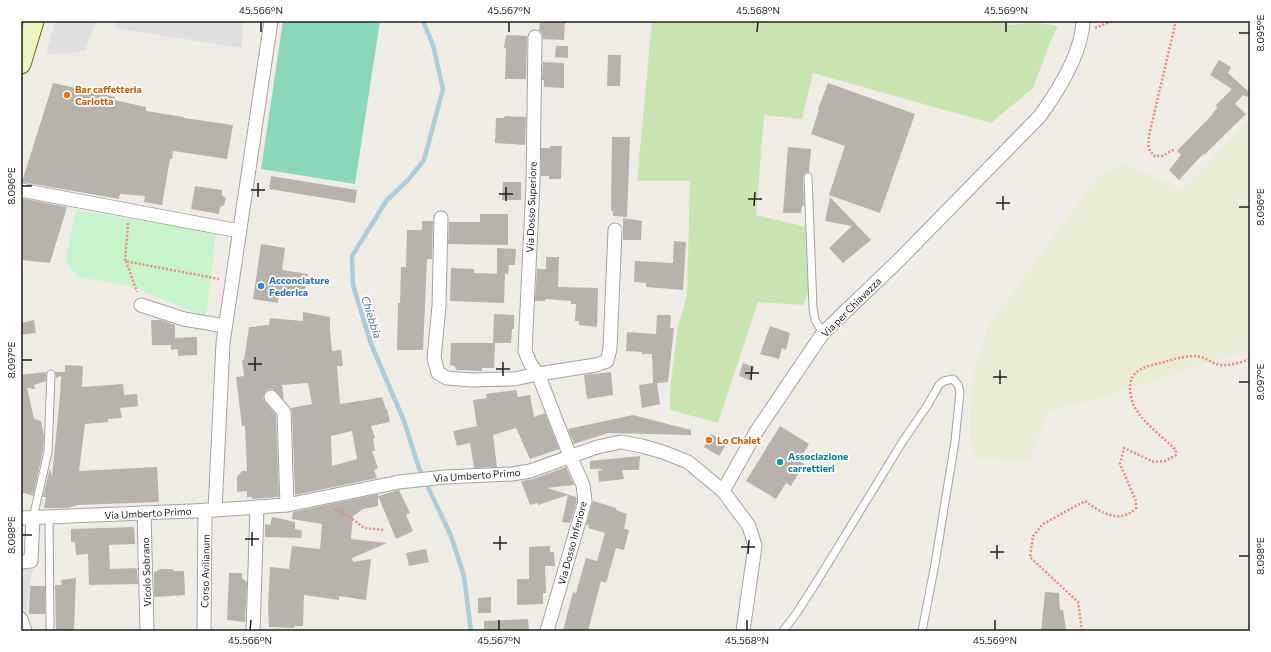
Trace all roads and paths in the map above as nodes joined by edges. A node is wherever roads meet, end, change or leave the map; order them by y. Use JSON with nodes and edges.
{"nodes":[{"id":1,"x":34,"y":21,"type":"edge"},
{"id":2,"x":270,"y":21,"type":"edge"},
{"id":3,"x":1113,"y":21,"type":"edge"},
{"id":4,"x":1172,"y":21,"type":"edge"},
{"id":5,"x":1083,"y":25,"type":"edge"},
{"id":6,"x":535,"y":36,"type":"dead end"},
{"id":7,"x":21,"y":64,"type":"edge"},
{"id":8,"x":1174,"y":149,"type":"dead end"},
{"id":9,"x":808,"y":177,"type":"dead end"},
{"id":10,"x":21,"y":190,"type":"edge"},
{"id":11,"x":129,"y":210,"type":"junction"},
{"id":12,"x":441,"y":218,"type":"dead end"},
{"id":13,"x":615,"y":230,"type":"dead end"},
{"id":14,"x":239,"y":231,"type":"junction"},
{"id":15,"x":125,"y":261,"type":"junction"},
{"id":16,"x":231,"y":282,"type":"junction"},
{"id":17,"x":141,"y":305,"type":"joint"},
{"id":18,"x":225,"y":326,"type":"junction"},
{"id":19,"x":823,"y":333,"type":"junction"},
{"id":20,"x":1250,"y":359,"type":"edge"},
{"id":21,"x":51,"y":374,"type":"dead end"},
{"id":22,"x":538,"y":374,"type":"junction"},
{"id":23,"x":271,"y":397,"type":"dead end"},
{"id":24,"x":570,"y":456,"type":"junction"},
{"id":25,"x":723,"y":491,"type":"junction"},
{"id":26,"x":317,"y":499,"type":"junction"},
{"id":27,"x":287,"y":505,"type":"junction"},
{"id":28,"x":257,"y":507,"type":"junction"},
{"id":29,"x":210,"y":510,"type":"junction"},
{"id":30,"x":144,"y":513,"type":"junction"},
{"id":31,"x":27,"y":518,"type":"edge"},
{"id":32,"x":49,"y":518,"type":"junction"},
{"id":33,"x":384,"y":530,"type":"dead end"},
{"id":34,"x":21,"y":562,"type":"edge"},
{"id":35,"x":21,"y":619,"type":"edge"},
{"id":36,"x":50,"y":627,"type":"dead end"},
{"id":37,"x":25,"y":631,"type":"edge"},
{"id":38,"x":147,"y":631,"type":"edge"},
{"id":39,"x":204,"y":631,"type":"edge"},
{"id":40,"x":253,"y":631,"type":"edge"},
{"id":41,"x":547,"y":631,"type":"edge"},
{"id":42,"x":743,"y":631,"type":"edge"},
{"id":43,"x":783,"y":631,"type":"edge"},
{"id":44,"x":922,"y":631,"type":"edge"},
{"id":45,"x":1082,"y":631,"type":"edge"}],
"edges":[{"from":1,"to":7,"type":"main road"},
{"from":2,"to":14,"type":"street","name":"Corso Avilianum"},
{"from":3,"to":5,"type":"path"},
{"from":4,"to":8,"type":"path"},
{"from":5,"to":19,"type":"street","name":"Via per Chiavazza"},
{"from":6,"to":22,"type":"street","name":"Via Dosso Superiore"},
{"from":9,"to":19,"type":"lane"},
{"from":10,"to":11,"type":"street"},
{"from":11,"to":14,"type":"street"},
{"from":11,"to":15,"type":"path"},
{"from":12,"to":22,"type":"street"},
{"from":13,"to":22,"type":"street"},
{"from":14,"to":16,"type":"street","name":"Corso Avilianum"},
{"from":15,"to":16,"type":"path"},
{"from":15,"to":17,"type":"path"},
{"from":16,"to":18,"type":"street","name":"Corso Avilianum"},
{"from":17,"to":18,"type":"street"},
{"from":18,"to":29,"type":"street","name":"Corso Avilianum"},
{"from":19,"to":25,"type":"street","name":"Via per Chiavazza"},
{"from":20,"to":45,"type":"path"},
{"from":21,"to":31,"type":"lane"},
{"from":22,"to":24,"type":"street","name":"Via Dosso Superiore"},
{"from":23,"to":27,"type":"street"},
{"from":24,"to":25,"type":"street","name":"Via Umberto Primo"},
{"from":24,"to":26,"type":"street","name":"Via Umberto Primo"},
{"from":24,"to":41,"type":"street","name":"Via Dosso Inferiore"},
{"from":25,"to":42,"type":"street"},
{"from":26,"to":27,"type":"street","name":"Via Umberto Primo"},
{"from":26,"to":33,"type":"path"},
{"from":27,"to":28,"type":"street","name":"Via Umberto Primo"},
{"from":28,"to":29,"type":"street","name":"Via Umberto Primo"},
{"from":28,"to":40,"type":"street"},
{"from":29,"to":30,"type":"street","name":"Via Umberto Primo"},
{"from":29,"to":39,"type":"street","name":"Corso Avilianum"},
{"from":30,"to":32,"type":"street","name":"Via Umberto Primo"},
{"from":30,"to":38,"type":"street","name":"Vicolo Sobrano"},
{"from":31,"to":32,"type":"street","name":"Via Umberto Primo"},
{"from":31,"to":34,"type":"street"},
{"from":32,"to":36,"type":"lane"},
{"from":35,"to":37,"type":"street"},
{"from":43,"to":44,"type":"lane"}]}
